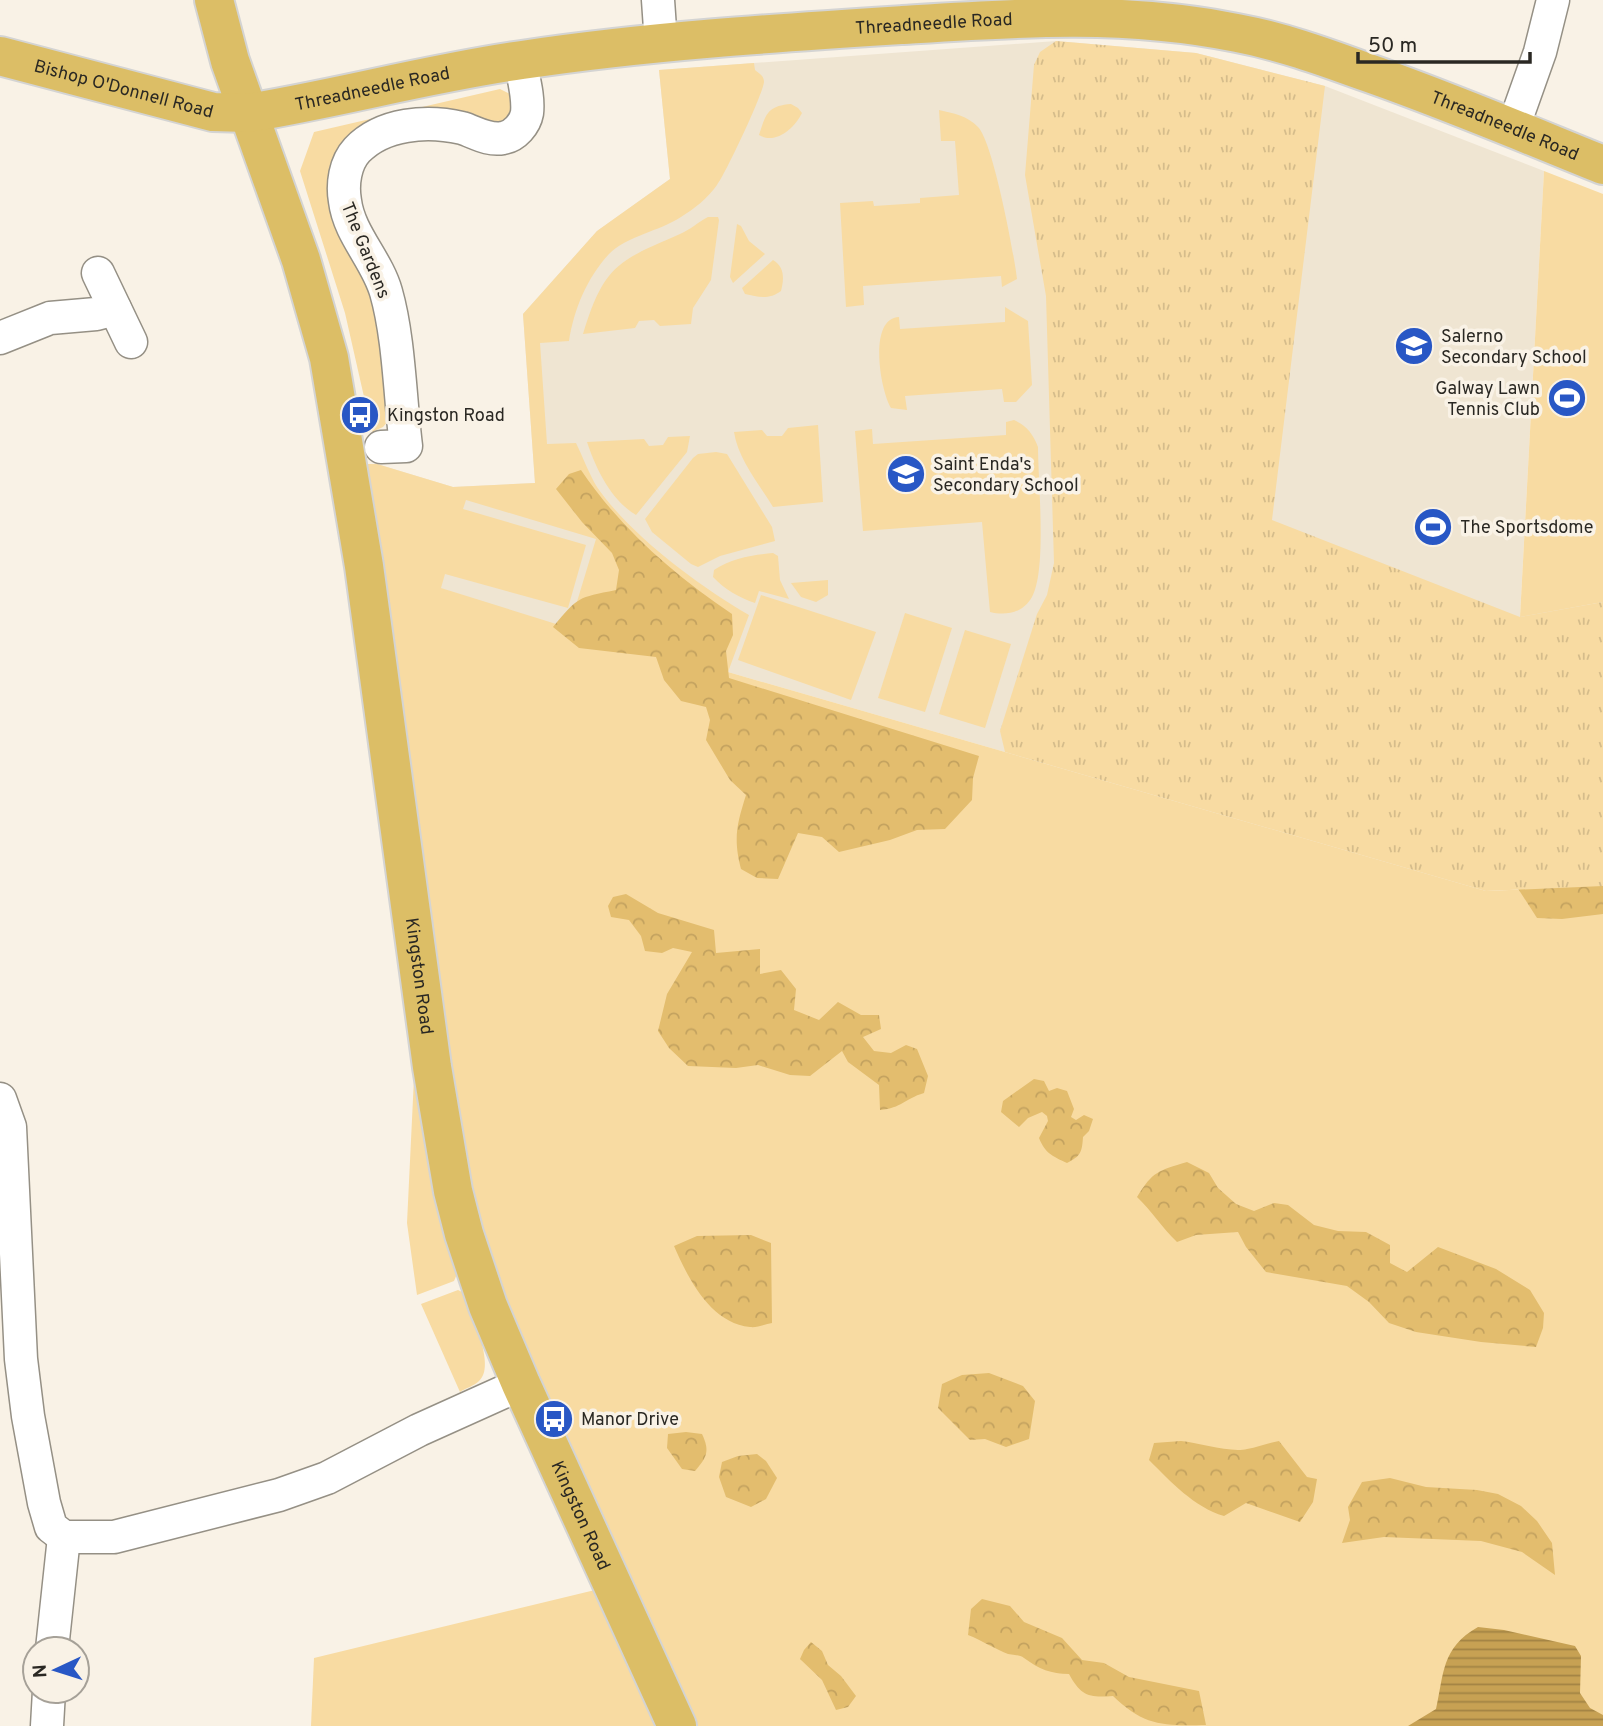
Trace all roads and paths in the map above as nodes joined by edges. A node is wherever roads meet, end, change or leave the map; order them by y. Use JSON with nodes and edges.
{"nodes":[{"id":1,"x":214,"y":0,"type":"edge"},
{"id":2,"x":658,"y":0,"type":"edge"},
{"id":3,"x":1553,"y":0,"type":"edge"},
{"id":4,"x":661,"y":43,"type":"junction"},
{"id":5,"x":0,"y":56,"type":"edge"},
{"id":6,"x":520,"y":60,"type":"junction"},
{"id":7,"x":248,"y":113,"type":"junction"},
{"id":8,"x":1513,"y":128,"type":"junction"},
{"id":9,"x":1603,"y":165,"type":"edge"},
{"id":10,"x":98,"y":273,"type":"dead end"},
{"id":11,"x":115,"y":309,"type":"junction"},
{"id":12,"x":0,"y":338,"type":"edge"},
{"id":13,"x":131,"y":342,"type":"dead end"},
{"id":14,"x":382,"y":447,"type":"dead end"},
{"id":15,"x":5,"y":1113,"type":"edge"},
{"id":16,"x":10,"y":1360,"type":"edge"},
{"id":17,"x":521,"y":1384,"type":"junction"},
{"id":18,"x":64,"y":1537,"type":"junction"},
{"id":19,"x":54,"y":1635,"type":"edge"},
{"id":20,"x":48,"y":1705,"type":"edge"},
{"id":21,"x":47,"y":1726,"type":"edge"},
{"id":22,"x":677,"y":1726,"type":"edge"}],
"edges":[{"from":1,"to":7,"type":"main road","name":"Kingston Road"},
{"from":2,"to":4,"type":"street"},
{"from":3,"to":8,"type":"street"},
{"from":4,"to":6,"type":"main road","name":"Threadneedle Road"},
{"from":4,"to":8,"type":"main road","name":"Threadneedle Road"},
{"from":5,"to":7,"type":"main road","name":"Bishop O'Donnell Road"},
{"from":6,"to":7,"type":"main road","name":"Threadneedle Road"},
{"from":6,"to":14,"type":"street","name":"The Gardens"},
{"from":7,"to":17,"type":"main road","name":"Kingston Road"},
{"from":8,"to":9,"type":"main road","name":"Threadneedle Road"},
{"from":10,"to":11,"type":"street"},
{"from":11,"to":12,"type":"street"},
{"from":11,"to":13,"type":"street"},
{"from":15,"to":16,"type":"street"},
{"from":16,"to":18,"type":"street"},
{"from":17,"to":18,"type":"street"},
{"from":17,"to":22,"type":"main road","name":"Kingston Road"},
{"from":18,"to":19,"type":"street"},
{"from":20,"to":21,"type":"street"}]}
